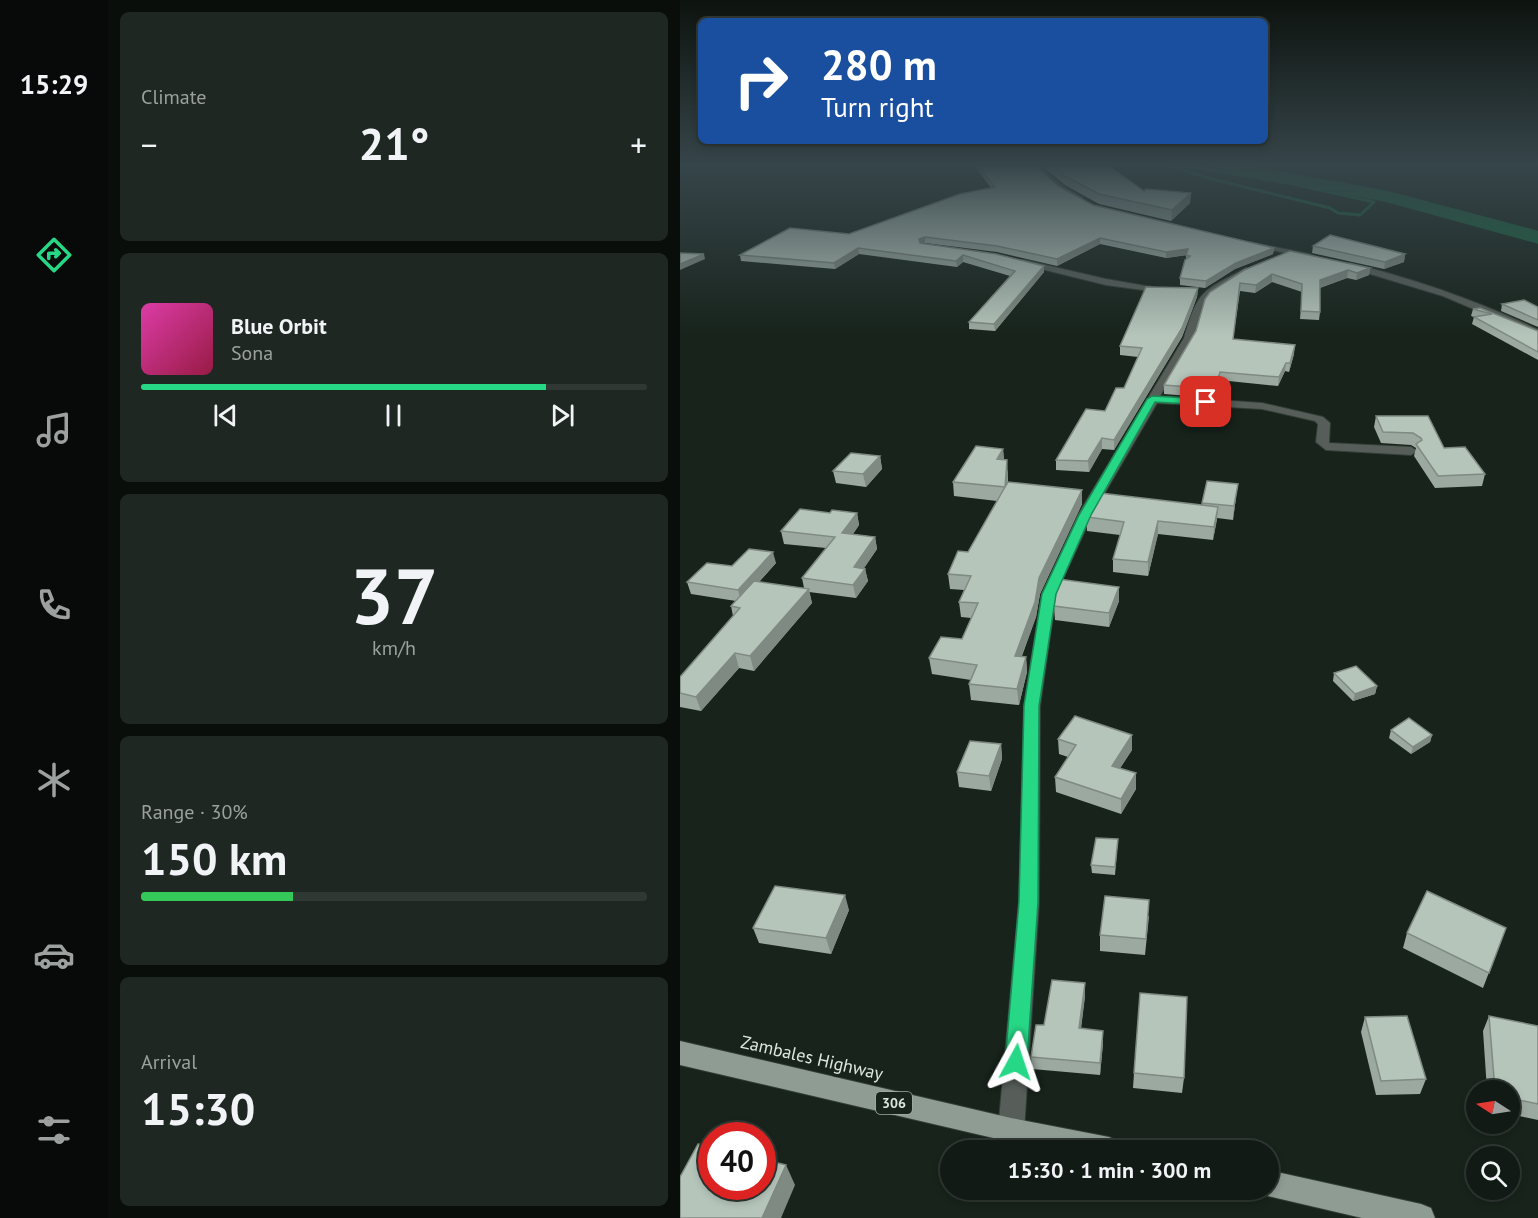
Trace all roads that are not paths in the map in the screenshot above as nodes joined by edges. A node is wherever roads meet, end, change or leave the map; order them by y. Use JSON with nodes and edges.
{"nodes":[{"id":1,"x":1244,"y":242,"type":"edge"},
{"id":2,"x":1291,"y":252,"type":"junction"},
{"id":3,"x":1314,"y":257,"type":"edge"},
{"id":4,"x":1017,"y":261,"type":"edge"},
{"id":5,"x":1337,"y":262,"type":"edge"},
{"id":6,"x":1174,"y":291,"type":"edge"},
{"id":7,"x":1538,"y":334,"type":"edge"},
{"id":8,"x":1152,"y":399,"type":"junction"},
{"id":9,"x":1411,"y":451,"type":"dead end"},
{"id":10,"x":680,"y":1053,"type":"edge"},
{"id":11,"x":1011,"y":1131,"type":"junction"},
{"id":12,"x":1057,"y":1140,"type":"edge"},
{"id":13,"x":1279,"y":1185,"type":"edge"},
{"id":14,"x":1421,"y":1218,"type":"edge"}],
"edges":[{"from":1,"to":2,"type":"street"},
{"from":2,"to":3,"type":"street"},
{"from":2,"to":8,"type":"street"},
{"from":4,"to":6,"type":"street"},
{"from":5,"to":7,"type":"street"},
{"from":8,"to":9,"type":"street"},
{"from":8,"to":11,"type":"street"},
{"from":10,"to":11,"type":"main road","name":"Zambales Highway","number":"306"},
{"from":11,"to":12,"type":"main road","name":"Zambales Highway","number":"306"},
{"from":13,"to":14,"type":"main road"}]}
